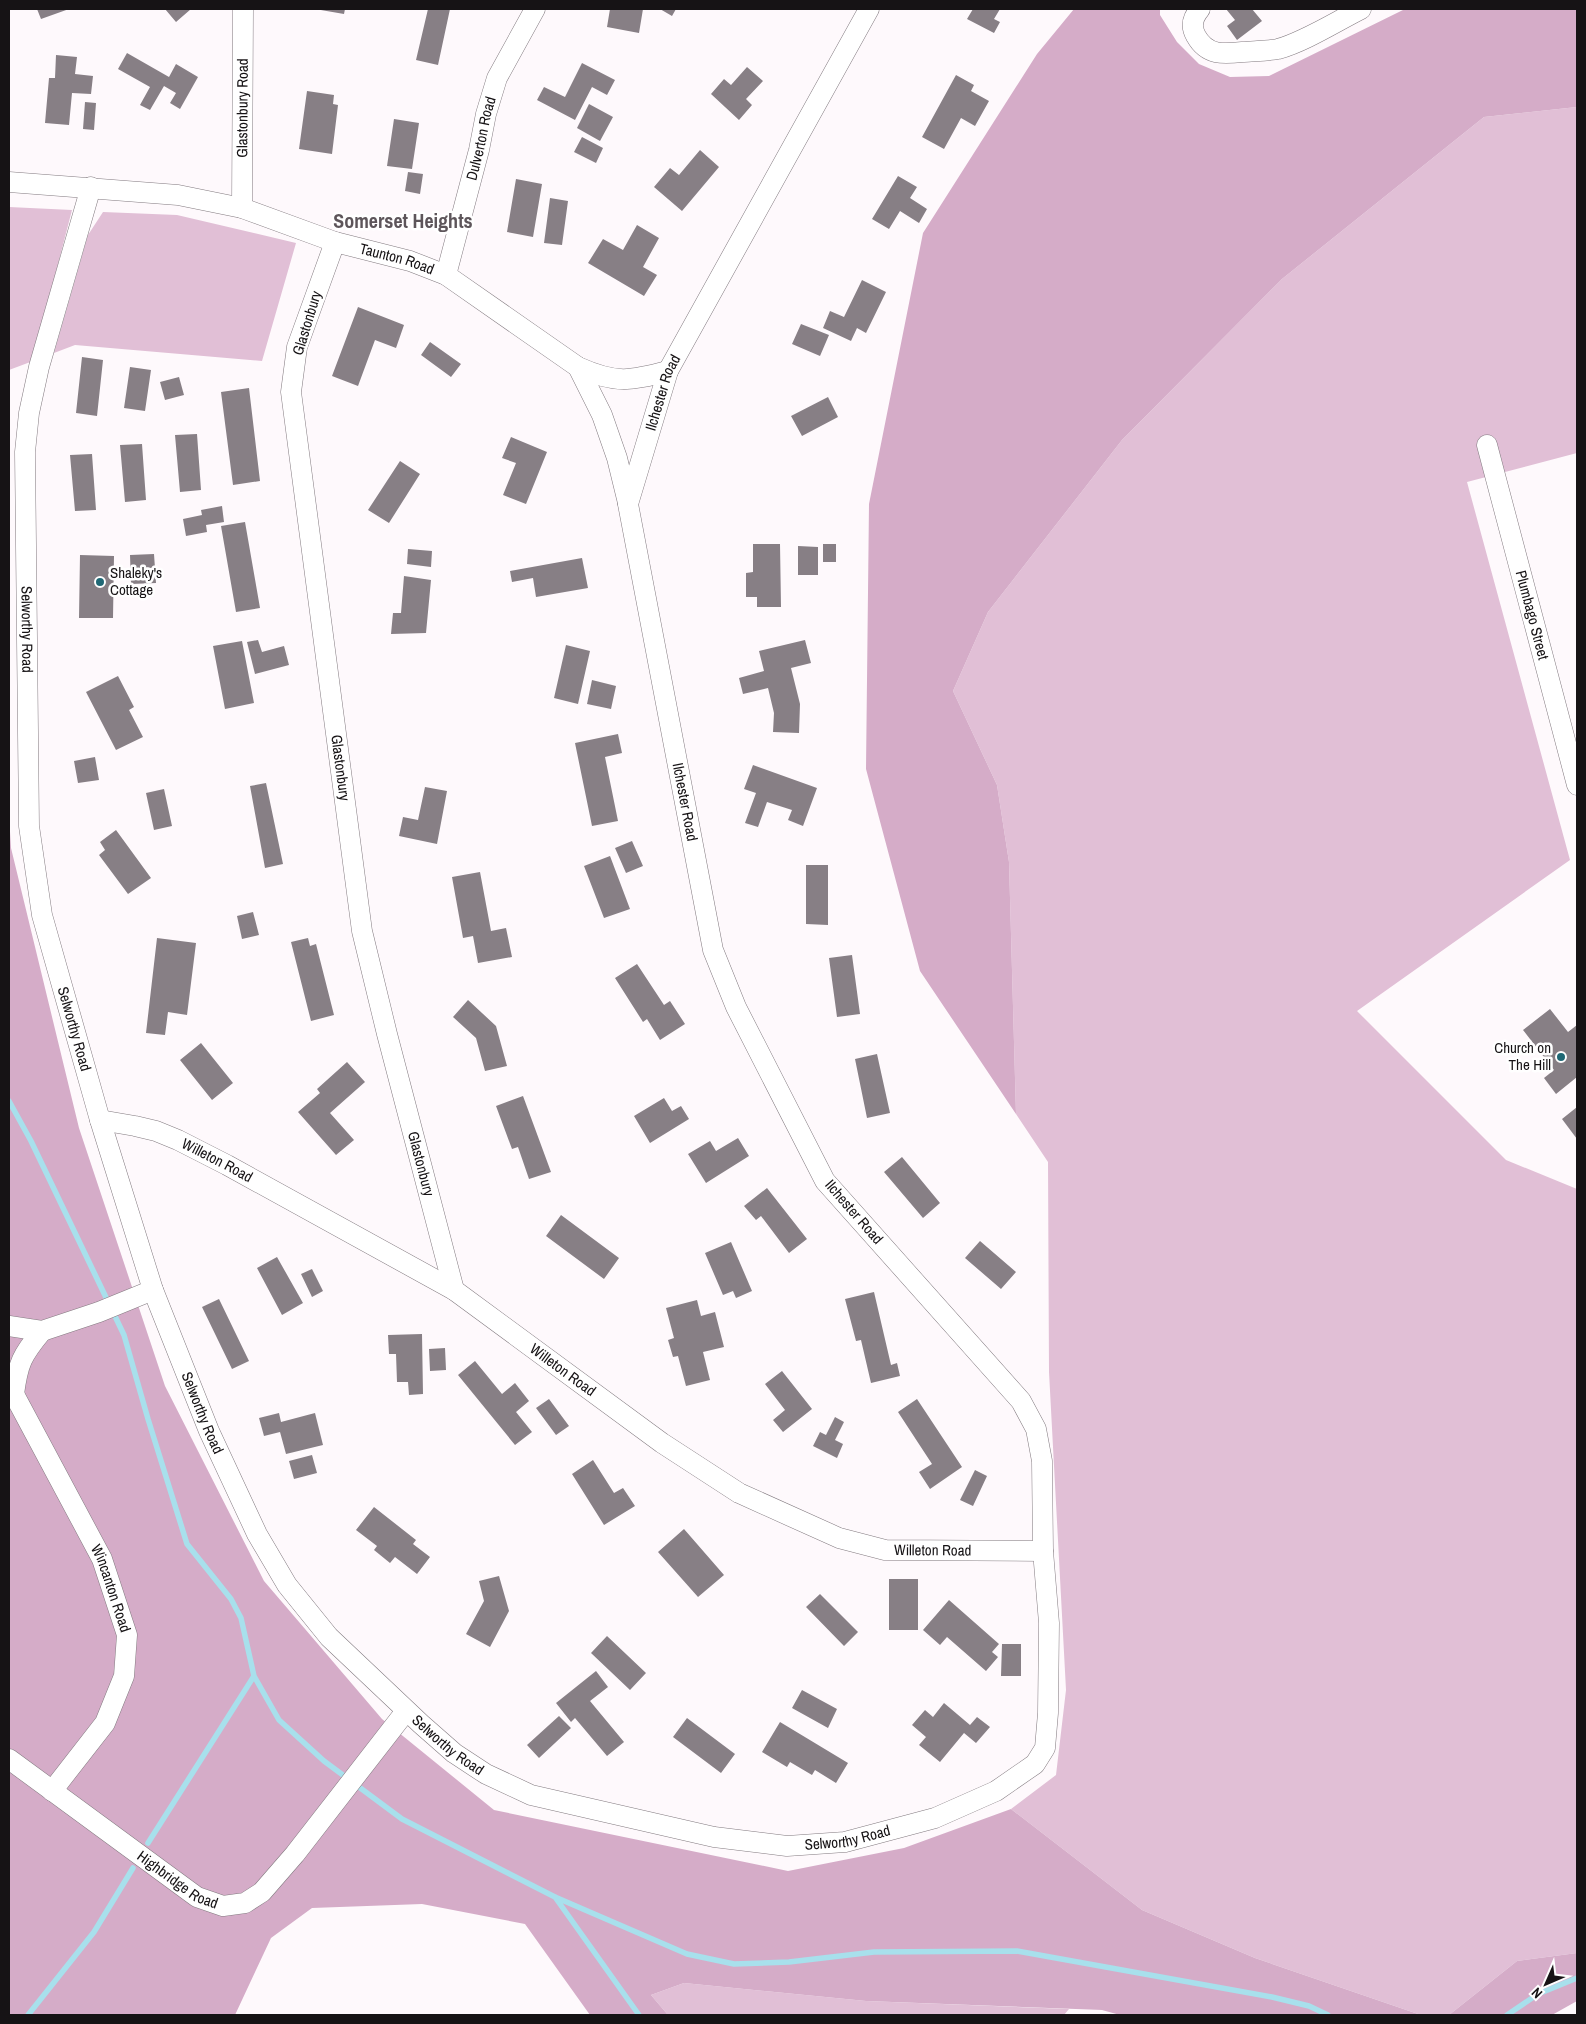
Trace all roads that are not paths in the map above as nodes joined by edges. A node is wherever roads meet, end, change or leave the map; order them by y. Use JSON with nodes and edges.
{"nodes":[{"id":1,"x":244,"y":9,"type":"edge"},
{"id":2,"x":535,"y":9,"type":"edge"},
{"id":3,"x":869,"y":9,"type":"edge"},
{"id":4,"x":1200,"y":9,"type":"edge"},
{"id":5,"x":1361,"y":9,"type":"edge"},
{"id":6,"x":9,"y":182,"type":"edge"},
{"id":7,"x":91,"y":187,"type":"junction"},
{"id":8,"x":242,"y":208,"type":"junction"},
{"id":9,"x":334,"y":242,"type":"junction"},
{"id":10,"x":446,"y":275,"type":"junction"},
{"id":11,"x":578,"y":367,"type":"junction"},
{"id":12,"x":668,"y":371,"type":"junction"},
{"id":13,"x":1487,"y":445,"type":"dead end"},
{"id":14,"x":628,"y":504,"type":"junction"},
{"id":15,"x":1577,"y":785,"type":"edge"},
{"id":16,"x":100,"y":1120,"type":"junction"},
{"id":17,"x":153,"y":1290,"type":"junction"},
{"id":18,"x":454,"y":1290,"type":"junction"},
{"id":19,"x":9,"y":1326,"type":"edge"},
{"id":20,"x":42,"y":1331,"type":"junction"},
{"id":21,"x":12,"y":1389,"type":"edge"},
{"id":22,"x":1043,"y":1551,"type":"junction"},
{"id":23,"x":406,"y":1711,"type":"junction"},
{"id":24,"x":9,"y":1759,"type":"edge"},
{"id":25,"x":52,"y":1791,"type":"junction"}],
"edges":[{"from":1,"to":8,"type":"street","name":"Glastonbury Road"},
{"from":2,"to":10,"type":"street","name":"Dulverton Road"},
{"from":3,"to":12,"type":"street","name":"Ilchester Road"},
{"from":4,"to":5,"type":"street"},
{"from":6,"to":7,"type":"street","name":"Taunton Road"},
{"from":7,"to":8,"type":"street","name":"Taunton Road"},
{"from":7,"to":16,"type":"street","name":"Selworthy Road"},
{"from":8,"to":9,"type":"street","name":"Taunton Road"},
{"from":9,"to":10,"type":"street","name":"Taunton Road"},
{"from":9,"to":18,"type":"street","name":"Glastonbury"},
{"from":10,"to":11,"type":"street","name":"Taunton Road"},
{"from":11,"to":12,"type":"street","name":"Taunton Road"},
{"from":11,"to":14,"type":"street"},
{"from":12,"to":14,"type":"street","name":"Ilchester Road"},
{"from":13,"to":15,"type":"street","name":"Plumbago Street"},
{"from":14,"to":22,"type":"street","name":"Ilchester Road"},
{"from":16,"to":17,"type":"street","name":"Selworthy Road"},
{"from":16,"to":18,"type":"street","name":"Willeton Road"},
{"from":17,"to":20,"type":"street"},
{"from":17,"to":23,"type":"street","name":"Selworthy Road"},
{"from":18,"to":22,"type":"street","name":"Willeton Road"},
{"from":19,"to":20,"type":"street"},
{"from":20,"to":21,"type":"street"},
{"from":21,"to":25,"type":"street","name":"Wincanton Road"},
{"from":22,"to":23,"type":"street","name":"Selworthy Road"},
{"from":23,"to":25,"type":"street","name":"Highbridge Road"},
{"from":24,"to":25,"type":"street","name":"Highbridge Road"}]}
